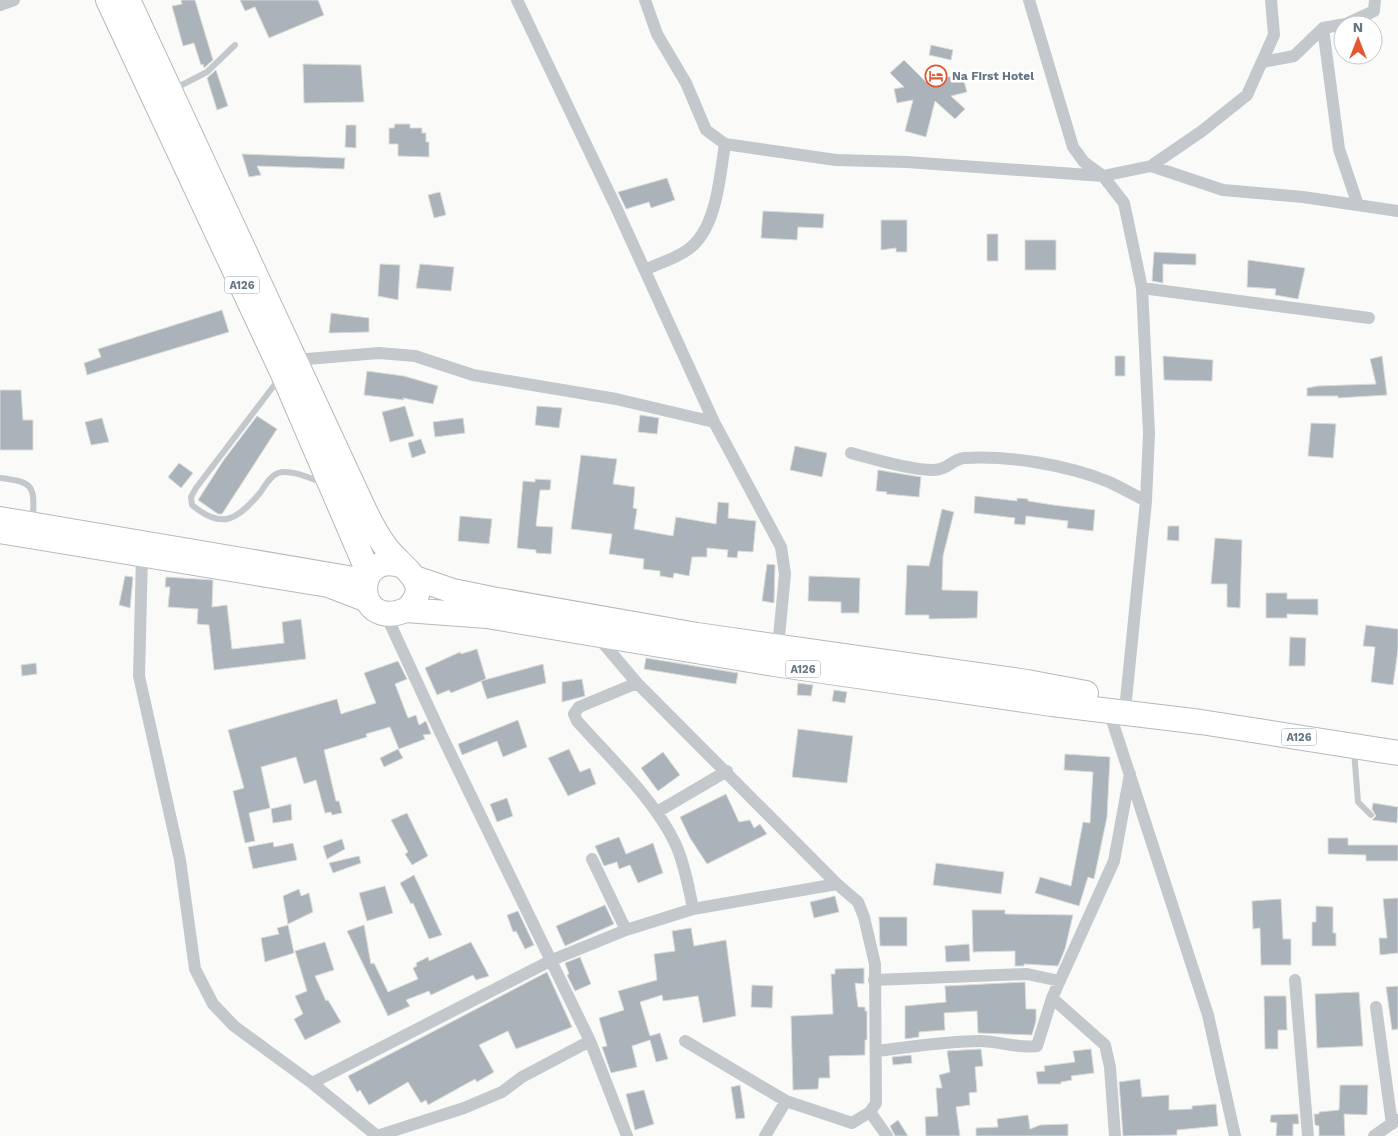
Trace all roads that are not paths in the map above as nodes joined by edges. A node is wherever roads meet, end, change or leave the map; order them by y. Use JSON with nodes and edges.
{"nodes":[{"id":1,"x":14,"y":0,"type":"edge"},
{"id":2,"x":108,"y":0,"type":"edge"},
{"id":3,"x":128,"y":0,"type":"edge"},
{"id":4,"x":517,"y":0,"type":"edge"},
{"id":5,"x":645,"y":0,"type":"edge"},
{"id":6,"x":1029,"y":0,"type":"edge"},
{"id":7,"x":1271,"y":0,"type":"edge"},
{"id":8,"x":1375,"y":0,"type":"edge"},
{"id":9,"x":0,"y":5,"type":"edge"},
{"id":10,"x":1323,"y":28,"type":"junction"},
{"id":11,"x":235,"y":46,"type":"dead end"},
{"id":12,"x":1263,"y":62,"type":"junction"},
{"id":13,"x":171,"y":91,"type":"junction"},
{"id":14,"x":725,"y":144,"type":"junction"},
{"id":15,"x":1151,"y":166,"type":"junction"},
{"id":16,"x":1103,"y":176,"type":"junction"},
{"id":17,"x":1358,"y":205,"type":"junction"},
{"id":18,"x":1398,"y":211,"type":"edge"},
{"id":19,"x":645,"y":270,"type":"junction"},
{"id":20,"x":1142,"y":288,"type":"junction"},
{"id":21,"x":1369,"y":318,"type":"dead end"},
{"id":22,"x":289,"y":367,"type":"junction"},
{"id":23,"x":714,"y":422,"type":"junction"},
{"id":24,"x":851,"y":453,"type":"dead end"},
{"id":25,"x":0,"y":478,"type":"edge"},
{"id":26,"x":332,"y":486,"type":"junction"},
{"id":27,"x":1146,"y":501,"type":"junction"},
{"id":28,"x":0,"y":517,"type":"edge"},
{"id":29,"x":33,"y":522,"type":"junction"},
{"id":30,"x":0,"y":534,"type":"edge"},
{"id":31,"x":142,"y":556,"type":"junction"},
{"id":32,"x":409,"y":572,"type":"junction"},
{"id":33,"x":379,"y":596,"type":"junction"},
{"id":34,"x":596,"y":635,"type":"junction"},
{"id":35,"x":778,"y":647,"type":"junction"},
{"id":36,"x":637,"y":683,"type":"junction"},
{"id":37,"x":1118,"y":705,"type":"junction"},
{"id":38,"x":1353,"y":746,"type":"junction"},
{"id":39,"x":1398,"y":753,"type":"edge"},
{"id":40,"x":726,"y":771,"type":"junction"},
{"id":41,"x":1130,"y":774,"type":"junction"},
{"id":42,"x":657,"y":812,"type":"junction"},
{"id":43,"x":1371,"y":815,"type":"dead end"},
{"id":44,"x":592,"y":858,"type":"dead end"},
{"id":45,"x":837,"y":884,"type":"junction"},
{"id":46,"x":693,"y":909,"type":"junction"},
{"id":47,"x":626,"y":930,"type":"junction"},
{"id":48,"x":552,"y":960,"type":"junction"},
{"id":49,"x":874,"y":980,"type":"junction"},
{"id":50,"x":1295,"y":980,"type":"dead end"},
{"id":51,"x":1060,"y":981,"type":"junction"},
{"id":52,"x":1052,"y":998,"type":"junction"},
{"id":53,"x":1376,"y":1007,"type":"dead end"},
{"id":54,"x":590,"y":1041,"type":"junction"},
{"id":55,"x":685,"y":1041,"type":"dead end"},
{"id":56,"x":877,"y":1051,"type":"junction"},
{"id":57,"x":312,"y":1083,"type":"junction"},
{"id":58,"x":786,"y":1101,"type":"junction"},
{"id":59,"x":870,"y":1112,"type":"junction"},
{"id":60,"x":1395,"y":1122,"type":"edge"},
{"id":61,"x":377,"y":1136,"type":"edge"},
{"id":62,"x":627,"y":1136,"type":"edge"},
{"id":63,"x":765,"y":1136,"type":"edge"},
{"id":64,"x":887,"y":1136,"type":"edge"},
{"id":65,"x":1115,"y":1136,"type":"edge"},
{"id":66,"x":1235,"y":1136,"type":"edge"},
{"id":67,"x":1308,"y":1136,"type":"edge"},
{"id":68,"x":1374,"y":1136,"type":"edge"}],
"edges":[{"from":1,"to":9,"type":"street"},
{"from":2,"to":22,"type":"highway","number":"A126"},
{"from":3,"to":13,"type":"highway","number":"A126"},
{"from":4,"to":19,"type":"street"},
{"from":5,"to":14,"type":"street"},
{"from":6,"to":16,"type":"street"},
{"from":7,"to":12,"type":"street"},
{"from":8,"to":10,"type":"street"},
{"from":10,"to":12,"type":"street"},
{"from":10,"to":17,"type":"street"},
{"from":11,"to":13,"type":"lane"},
{"from":12,"to":15,"type":"street"},
{"from":13,"to":22,"type":"highway","number":"A126"},
{"from":14,"to":16,"type":"street"},
{"from":14,"to":19,"type":"street"},
{"from":15,"to":16,"type":"street"},
{"from":15,"to":17,"type":"street"},
{"from":16,"to":20,"type":"street"},
{"from":17,"to":18,"type":"street"},
{"from":19,"to":23,"type":"street"},
{"from":20,"to":21,"type":"street"},
{"from":20,"to":27,"type":"street"},
{"from":22,"to":23,"type":"street"},
{"from":22,"to":26,"type":"highway","number":"A126"},
{"from":22,"to":26,"type":"lane"},
{"from":22,"to":32,"type":"highway","number":"A126"},
{"from":23,"to":35,"type":"street"},
{"from":24,"to":27,"type":"street"},
{"from":25,"to":29,"type":"lane"},
{"from":26,"to":33,"type":"highway","number":"A126"},
{"from":27,"to":37,"type":"street"},
{"from":28,"to":29,"type":"main road"},
{"from":29,"to":33,"type":"main road"},
{"from":30,"to":31,"type":"main road"},
{"from":31,"to":33,"type":"main road"},
{"from":31,"to":57,"type":"street"},
{"from":32,"to":33,"type":"highway"},
{"from":32,"to":33,"type":"highway","number":"A126"},
{"from":32,"to":35,"type":"highway","number":"A126"},
{"from":33,"to":34,"type":"highway","number":"A126"},
{"from":33,"to":48,"type":"street"},
{"from":34,"to":36,"type":"street"},
{"from":34,"to":37,"type":"highway","number":"A126"},
{"from":35,"to":37,"type":"highway","number":"A126"},
{"from":36,"to":40,"type":"street"},
{"from":36,"to":42,"type":"street"},
{"from":37,"to":38,"type":"highway","number":"A126"},
{"from":37,"to":41,"type":"street"},
{"from":38,"to":39,"type":"highway","number":"A126"},
{"from":38,"to":43,"type":"lane"},
{"from":40,"to":42,"type":"street"},
{"from":40,"to":45,"type":"street"},
{"from":41,"to":51,"type":"street"},
{"from":41,"to":66,"type":"street"},
{"from":42,"to":46,"type":"street"},
{"from":44,"to":47,"type":"street"},
{"from":45,"to":46,"type":"street"},
{"from":45,"to":49,"type":"street"},
{"from":46,"to":47,"type":"street"},
{"from":47,"to":48,"type":"street"},
{"from":48,"to":54,"type":"street"},
{"from":48,"to":57,"type":"street"},
{"from":49,"to":51,"type":"street"},
{"from":49,"to":56,"type":"street"},
{"from":50,"to":67,"type":"street"},
{"from":51,"to":52,"type":"street"},
{"from":52,"to":56,"type":"street"},
{"from":52,"to":65,"type":"street"},
{"from":53,"to":60,"type":"street"},
{"from":54,"to":61,"type":"street"},
{"from":54,"to":62,"type":"street"},
{"from":55,"to":58,"type":"street"},
{"from":56,"to":59,"type":"street"},
{"from":57,"to":61,"type":"street"},
{"from":58,"to":59,"type":"street"},
{"from":58,"to":63,"type":"street"},
{"from":59,"to":64,"type":"street"},
{"from":60,"to":68,"type":"street"}]}
